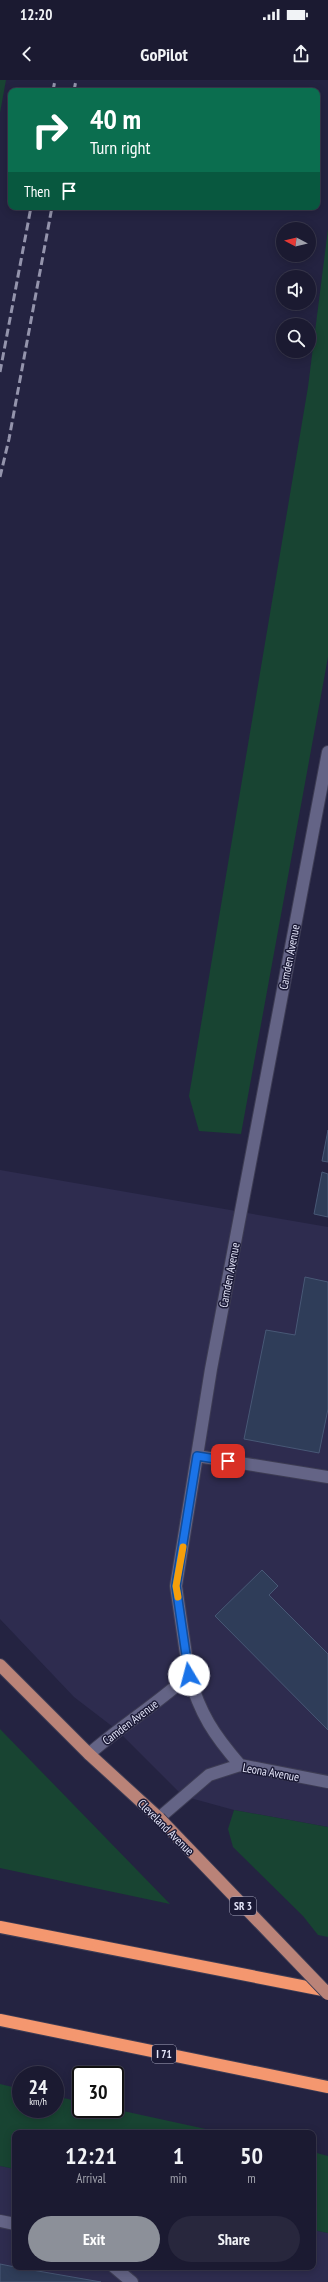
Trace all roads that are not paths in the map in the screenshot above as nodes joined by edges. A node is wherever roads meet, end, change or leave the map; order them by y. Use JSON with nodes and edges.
{"nodes":[{"id":1,"x":328,"y":752,"type":"edge"},
{"id":2,"x":197,"y":1456,"type":"junction"},
{"id":3,"x":328,"y":1477,"type":"edge"},
{"id":4,"x":0,"y":1665,"type":"edge"},
{"id":5,"x":189,"y":1675,"type":"junction"},
{"id":6,"x":89,"y":1754,"type":"junction"},
{"id":7,"x":240,"y":1765,"type":"junction"},
{"id":8,"x":328,"y":1782,"type":"edge"},
{"id":9,"x":159,"y":1818,"type":"junction"},
{"id":10,"x":0,"y":1927,"type":"edge"},
{"id":11,"x":328,"y":1991,"type":"edge"},
{"id":12,"x":328,"y":1994,"type":"edge"},
{"id":13,"x":0,"y":2020,"type":"edge"},
{"id":14,"x":328,"y":2087,"type":"edge"},
{"id":15,"x":0,"y":2221,"type":"edge"},
{"id":16,"x":12,"y":2223,"type":"edge"},
{"id":17,"x":118,"y":2270,"type":"edge"},
{"id":18,"x":132,"y":2282,"type":"edge"}],
"edges":[{"from":1,"to":2,"type":"street","name":"Camden Avenue"},
{"from":2,"to":3,"type":"street"},
{"from":2,"to":5,"type":"street","name":"Camden Avenue"},
{"from":4,"to":6,"type":"main road","name":"Cleveland Avenue","number":"SR 3"},
{"from":5,"to":6,"type":"street","name":"Camden Avenue"},
{"from":5,"to":7,"type":"street"},
{"from":6,"to":9,"type":"main road","name":"Cleveland Avenue","number":"SR 3"},
{"from":7,"to":8,"type":"street","name":"Leona Avenue"},
{"from":7,"to":9,"type":"street","name":"Leona Avenue"},
{"from":9,"to":12,"type":"main road","name":"Cleveland Avenue","number":"SR 3","bridge":true},
{"from":10,"to":11,"type":"highway"},
{"from":13,"to":14,"type":"highway","number":"I 71"},
{"from":15,"to":16,"type":"street"},
{"from":17,"to":18,"type":"street"}]}
